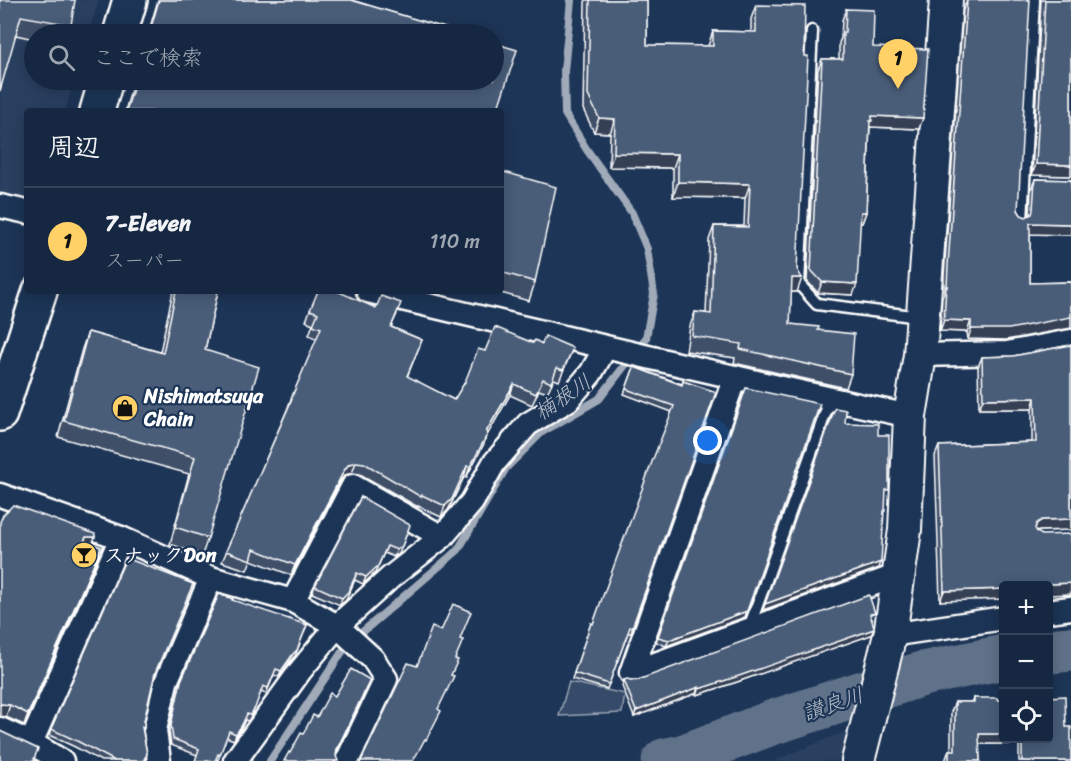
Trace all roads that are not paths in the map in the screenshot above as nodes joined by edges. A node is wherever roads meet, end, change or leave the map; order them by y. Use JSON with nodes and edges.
{"nodes":[{"id":1,"x":130,"y":0,"type":"edge"},
{"id":2,"x":946,"y":0,"type":"edge"},
{"id":3,"x":1034,"y":0,"type":"edge"},
{"id":4,"x":123,"y":24,"type":"edge"},
{"id":5,"x":812,"y":31,"type":"dead end"},
{"id":6,"x":103,"y":90,"type":"edge"},
{"id":7,"x":98,"y":108,"type":"edge"},
{"id":8,"x":1024,"y":182,"type":"junction"},
{"id":9,"x":1036,"y":182,"type":"edge"},
{"id":10,"x":0,"y":206,"type":"edge"},
{"id":11,"x":24,"y":211,"type":"edge"},
{"id":12,"x":1022,"y":220,"type":"edge"},
{"id":13,"x":39,"y":294,"type":"edge"},
{"id":14,"x":381,"y":294,"type":"edge"},
{"id":15,"x":923,"y":317,"type":"junction"},
{"id":16,"x":1071,"y":341,"type":"edge"},
{"id":17,"x":611,"y":349,"type":"junction"},
{"id":18,"x":920,"y":355,"type":"junction"},
{"id":19,"x":735,"y":377,"type":"junction"},
{"id":20,"x":831,"y":400,"type":"junction"},
{"id":21,"x":0,"y":414,"type":"edge"},
{"id":22,"x":910,"y":416,"type":"junction"},
{"id":23,"x":0,"y":495,"type":"edge"},
{"id":24,"x":442,"y":537,"type":"junction"},
{"id":25,"x":121,"y":538,"type":"junction"},
{"id":26,"x":898,"y":574,"type":"junction"},
{"id":27,"x":211,"y":578,"type":"junction"},
{"id":28,"x":293,"y":601,"type":"junction"},
{"id":29,"x":1071,"y":608,"type":"edge"},
{"id":30,"x":1053,"y":610,"type":"edge"},
{"id":31,"x":999,"y":619,"type":"edge"},
{"id":32,"x":341,"y":629,"type":"junction"},
{"id":33,"x":749,"y":630,"type":"junction"},
{"id":34,"x":890,"y":635,"type":"junction"},
{"id":35,"x":0,"y":729,"type":"edge"},
{"id":36,"x":31,"y":743,"type":"junction"},
{"id":37,"x":62,"y":761,"type":"edge"},
{"id":38,"x":159,"y":761,"type":"edge"},
{"id":39,"x":235,"y":761,"type":"edge"},
{"id":40,"x":347,"y":761,"type":"edge"},
{"id":41,"x":858,"y":761,"type":"edge"}],
"edges":[{"from":1,"to":4,"type":"main road"},
{"from":2,"to":15,"type":"street"},
{"from":3,"to":8,"type":"lane"},
{"from":5,"to":15,"type":"lane"},
{"from":6,"to":7,"type":"main road"},
{"from":8,"to":9,"type":"lane"},
{"from":8,"to":12,"type":"lane"},
{"from":10,"to":11,"type":"street"},
{"from":13,"to":21,"type":"main road"},
{"from":14,"to":17,"type":"street"},
{"from":15,"to":18,"type":"street"},
{"from":16,"to":18,"type":"street"},
{"from":17,"to":19,"type":"street"},
{"from":17,"to":24,"type":"street"},
{"from":18,"to":22,"type":"street"},
{"from":19,"to":20,"type":"street"},
{"from":19,"to":33,"type":"street"},
{"from":20,"to":22,"type":"street"},
{"from":20,"to":33,"type":"lane"},
{"from":22,"to":26,"type":"street"},
{"from":23,"to":25,"type":"street"},
{"from":24,"to":28,"type":"street"},
{"from":24,"to":32,"type":"street"},
{"from":25,"to":27,"type":"street"},
{"from":25,"to":36,"type":"street"},
{"from":26,"to":33,"type":"street"},
{"from":26,"to":34,"type":"street"},
{"from":27,"to":28,"type":"street"},
{"from":27,"to":38,"type":"street"},
{"from":28,"to":32,"type":"street"},
{"from":29,"to":30,"type":"street"},
{"from":31,"to":34,"type":"street"},
{"from":32,"to":39,"type":"street"},
{"from":32,"to":40,"type":"street"},
{"from":34,"to":41,"type":"street"},
{"from":35,"to":36,"type":"street"},
{"from":36,"to":37,"type":"street"}]}
